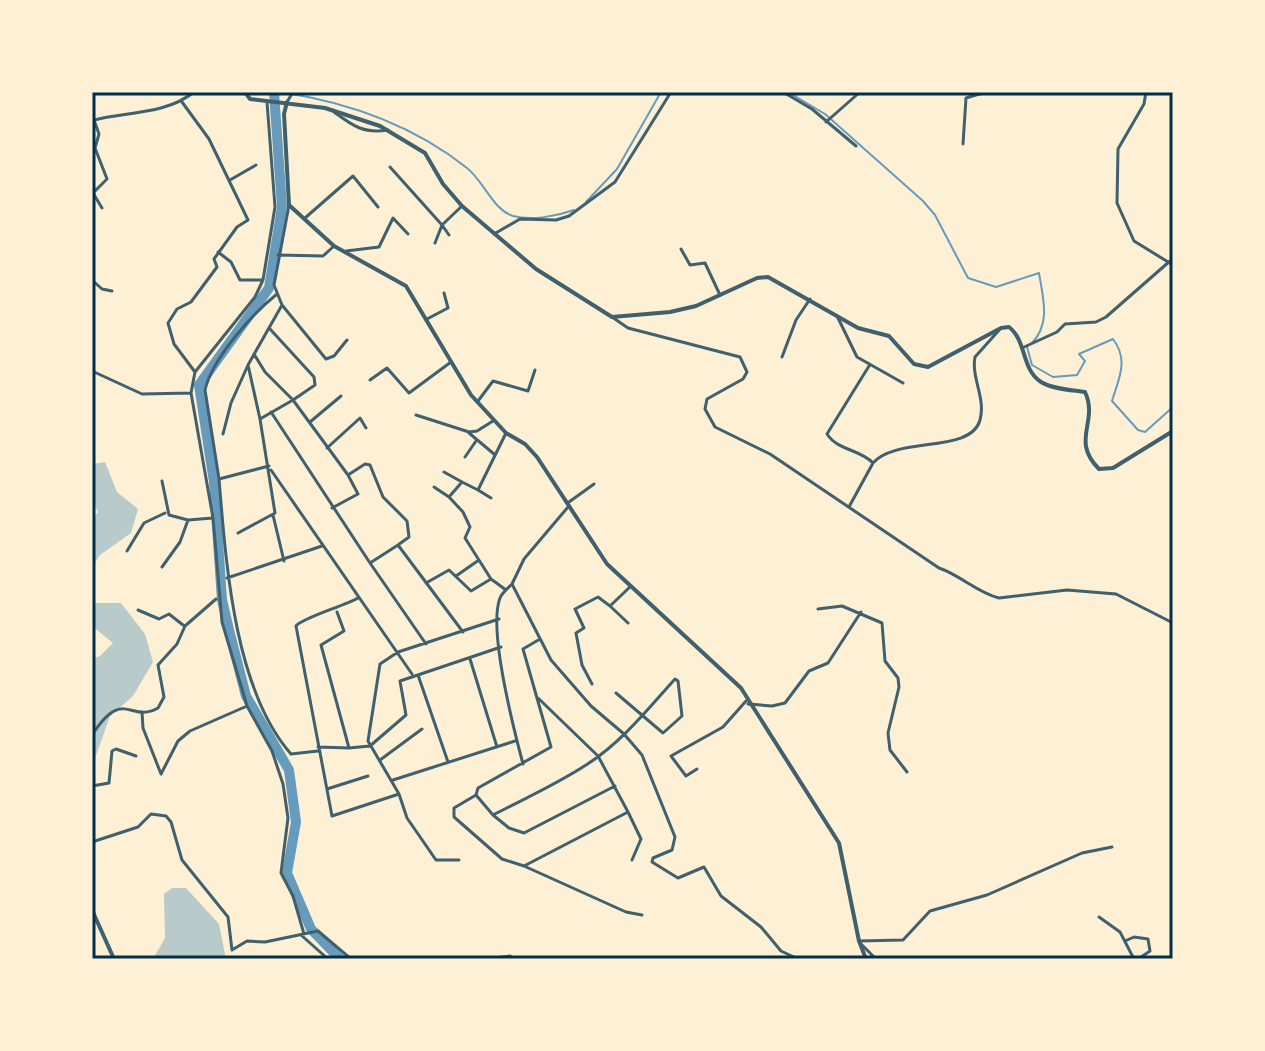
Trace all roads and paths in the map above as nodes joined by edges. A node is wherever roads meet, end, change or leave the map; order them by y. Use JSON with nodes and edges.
{"nodes":[{"id":1,"x":194,"y":92,"type":"edge"},
{"id":2,"x":245,"y":92,"type":"edge"},
{"id":3,"x":293,"y":92,"type":"edge"},
{"id":4,"x":671,"y":92,"type":"edge"},
{"id":5,"x":783,"y":92,"type":"edge"},
{"id":6,"x":860,"y":92,"type":"edge"},
{"id":7,"x":986,"y":92,"type":"edge"},
{"id":8,"x":1146,"y":92,"type":"edge"},
{"id":9,"x":289,"y":101,"type":"junction"},
{"id":10,"x":182,"y":102,"type":"junction"},
{"id":11,"x":267,"y":102,"type":"junction"},
{"id":12,"x":328,"y":109,"type":"junction"},
{"id":13,"x":93,"y":118,"type":"edge"},
{"id":14,"x":826,"y":122,"type":"junction"},
{"id":15,"x":388,"y":130,"type":"junction"},
{"id":16,"x":963,"y":144,"type":"dead end"},
{"id":17,"x":856,"y":146,"type":"dead end"},
{"id":18,"x":93,"y":149,"type":"edge"},
{"id":19,"x":256,"y":165,"type":"dead end"},
{"id":20,"x":390,"y":167,"type":"dead end"},
{"id":21,"x":230,"y":180,"type":"junction"},
{"id":22,"x":93,"y":194,"type":"edge"},
{"id":23,"x":289,"y":205,"type":"junction"},
{"id":24,"x":462,"y":206,"type":"junction"},
{"id":25,"x":378,"y":207,"type":"dead end"},
{"id":26,"x":102,"y":208,"type":"dead end"},
{"id":27,"x":304,"y":219,"type":"junction"},
{"id":28,"x":442,"y":225,"type":"junction"},
{"id":29,"x":408,"y":234,"type":"dead end"},
{"id":30,"x":494,"y":234,"type":"junction"},
{"id":31,"x":449,"y":235,"type":"dead end"},
{"id":32,"x":435,"y":243,"type":"dead end"},
{"id":33,"x":334,"y":246,"type":"junction"},
{"id":34,"x":681,"y":249,"type":"dead end"},
{"id":35,"x":344,"y":251,"type":"junction"},
{"id":36,"x":218,"y":252,"type":"junction"},
{"id":37,"x":278,"y":255,"type":"junction"},
{"id":38,"x":1172,"y":263,"type":"edge"},
{"id":39,"x":92,"y":280,"type":"edge"},
{"id":40,"x":263,"y":280,"type":"junction"},
{"id":41,"x":112,"y":291,"type":"dead end"},
{"id":42,"x":444,"y":293,"type":"dead end"},
{"id":43,"x":278,"y":294,"type":"junction"},
{"id":44,"x":720,"y":295,"type":"junction"},
{"id":45,"x":810,"y":299,"type":"junction"},
{"id":46,"x":282,"y":305,"type":"junction"},
{"id":47,"x":612,"y":317,"type":"junction"},
{"id":48,"x":838,"y":318,"type":"junction"},
{"id":49,"x":427,"y":319,"type":"junction"},
{"id":50,"x":1001,"y":328,"type":"junction"},
{"id":51,"x":270,"y":329,"type":"junction"},
{"id":52,"x":347,"y":340,"type":"dead end"},
{"id":53,"x":1024,"y":346,"type":"junction"},
{"id":54,"x":254,"y":354,"type":"junction"},
{"id":55,"x":782,"y":357,"type":"dead end"},
{"id":56,"x":451,"y":362,"type":"junction"},
{"id":57,"x":248,"y":365,"type":"junction"},
{"id":58,"x":869,"y":366,"type":"junction"},
{"id":59,"x":535,"y":370,"type":"dead end"},
{"id":60,"x":92,"y":371,"type":"edge"},
{"id":61,"x":195,"y":372,"type":"junction"},
{"id":62,"x":370,"y":380,"type":"dead end"},
{"id":63,"x":903,"y":383,"type":"dead end"},
{"id":64,"x":191,"y":393,"type":"junction"},
{"id":65,"x":341,"y":396,"type":"dead end"},
{"id":66,"x":293,"y":400,"type":"junction"},
{"id":67,"x":477,"y":402,"type":"junction"},
{"id":68,"x":271,"y":412,"type":"junction"},
{"id":69,"x":416,"y":415,"type":"dead end"},
{"id":70,"x":260,"y":419,"type":"junction"},
{"id":71,"x":493,"y":421,"type":"junction"},
{"id":72,"x":309,"y":423,"type":"junction"},
{"id":73,"x":366,"y":428,"type":"dead end"},
{"id":74,"x":1173,"y":431,"type":"edge"},
{"id":75,"x":469,"y":432,"type":"junction"},
{"id":76,"x":506,"y":433,"type":"junction"},
{"id":77,"x":223,"y":434,"type":"dead end"},
{"id":78,"x":476,"y":441,"type":"junction"},
{"id":79,"x":327,"y":448,"type":"junction"},
{"id":80,"x":494,"y":454,"type":"junction"},
{"id":81,"x":465,"y":457,"type":"dead end"},
{"id":82,"x":873,"y":463,"type":"junction"},
{"id":83,"x":269,"y":466,"type":"junction"},
{"id":84,"x":444,"y":472,"type":"dead end"},
{"id":85,"x":348,"y":475,"type":"junction"},
{"id":86,"x":219,"y":479,"type":"junction"},
{"id":87,"x":162,"y":481,"type":"dead end"},
{"id":88,"x":462,"y":482,"type":"junction"},
{"id":89,"x":594,"y":484,"type":"dead end"},
{"id":90,"x":434,"y":487,"type":"dead end"},
{"id":91,"x":478,"y":490,"type":"junction"},
{"id":92,"x":449,"y":497,"type":"junction"},
{"id":93,"x":491,"y":498,"type":"dead end"},
{"id":94,"x":570,"y":503,"type":"junction"},
{"id":95,"x":850,"y":505,"type":"junction"},
{"id":96,"x":332,"y":508,"type":"junction"},
{"id":97,"x":166,"y":512,"type":"junction"},
{"id":98,"x":273,"y":515,"type":"junction"},
{"id":99,"x":213,"y":518,"type":"junction"},
{"id":100,"x":188,"y":520,"type":"junction"},
{"id":101,"x":238,"y":533,"type":"dead end"},
{"id":102,"x":398,"y":545,"type":"junction"},
{"id":103,"x":323,"y":546,"type":"junction"},
{"id":104,"x":127,"y":551,"type":"dead end"},
{"id":105,"x":479,"y":560,"type":"junction"},
{"id":106,"x":284,"y":561,"type":"junction"},
{"id":107,"x":370,"y":563,"type":"junction"},
{"id":108,"x":162,"y":567,"type":"dead end"},
{"id":109,"x":456,"y":576,"type":"junction"},
{"id":110,"x":227,"y":578,"type":"junction"},
{"id":111,"x":491,"y":579,"type":"junction"},
{"id":112,"x":426,"y":583,"type":"junction"},
{"id":113,"x":512,"y":584,"type":"junction"},
{"id":114,"x":631,"y":586,"type":"junction"},
{"id":115,"x":506,"y":590,"type":"junction"},
{"id":116,"x":217,"y":598,"type":"junction"},
{"id":117,"x":358,"y":598,"type":"junction"},
{"id":118,"x":610,"y":606,"type":"junction"},
{"id":119,"x":818,"y":609,"type":"dead end"},
{"id":120,"x":138,"y":610,"type":"dead end"},
{"id":121,"x":336,"y":610,"type":"junction"},
{"id":122,"x":861,"y":612,"type":"junction"},
{"id":123,"x":499,"y":619,"type":"junction"},
{"id":124,"x":628,"y":623,"type":"dead end"},
{"id":125,"x":1173,"y":623,"type":"edge"},
{"id":126,"x":185,"y":626,"type":"junction"},
{"id":127,"x":463,"y":632,"type":"junction"},
{"id":128,"x":542,"y":638,"type":"junction"},
{"id":129,"x":426,"y":644,"type":"junction"},
{"id":130,"x":501,"y":647,"type":"junction"},
{"id":131,"x":398,"y":652,"type":"junction"},
{"id":132,"x":470,"y":658,"type":"junction"},
{"id":133,"x":413,"y":675,"type":"junction"},
{"id":134,"x":418,"y":675,"type":"junction"},
{"id":135,"x":592,"y":684,"type":"dead end"},
{"id":136,"x":616,"y":693,"type":"dead end"},
{"id":137,"x":537,"y":697,"type":"junction"},
{"id":138,"x":747,"y":702,"type":"junction"},
{"id":139,"x":247,"y":706,"type":"junction"},
{"id":140,"x":142,"y":712,"type":"junction"},
{"id":141,"x":644,"y":715,"type":"junction"},
{"id":142,"x":422,"y":729,"type":"dead end"},
{"id":143,"x":624,"y":734,"type":"junction"},
{"id":144,"x":92,"y":735,"type":"edge"},
{"id":145,"x":517,"y":740,"type":"junction"},
{"id":146,"x":370,"y":746,"type":"junction"},
{"id":147,"x":497,"y":747,"type":"junction"},
{"id":148,"x":318,"y":748,"type":"junction"},
{"id":149,"x":349,"y":748,"type":"junction"},
{"id":150,"x":136,"y":756,"type":"dead end"},
{"id":151,"x":598,"y":756,"type":"junction"},
{"id":152,"x":380,"y":760,"type":"junction"},
{"id":153,"x":448,"y":762,"type":"junction"},
{"id":154,"x":523,"y":764,"type":"junction"},
{"id":155,"x":697,"y":769,"type":"dead end"},
{"id":156,"x":907,"y":772,"type":"dead end"},
{"id":157,"x":368,"y":776,"type":"dead end"},
{"id":158,"x":393,"y":780,"type":"junction"},
{"id":159,"x":92,"y":786,"type":"edge"},
{"id":160,"x":615,"y":786,"type":"junction"},
{"id":161,"x":327,"y":789,"type":"junction"},
{"id":162,"x":399,"y":794,"type":"junction"},
{"id":163,"x":476,"y":795,"type":"junction"},
{"id":164,"x":628,"y":812,"type":"junction"},
{"id":165,"x":493,"y":815,"type":"junction"},
{"id":166,"x":92,"y":842,"type":"edge"},
{"id":167,"x":1112,"y":847,"type":"dead end"},
{"id":168,"x":459,"y":860,"type":"dead end"},
{"id":169,"x":632,"y":860,"type":"dead end"},
{"id":170,"x":524,"y":866,"type":"junction"},
{"id":171,"x":92,"y":910,"type":"edge"},
{"id":172,"x":642,"y":915,"type":"dead end"},
{"id":173,"x":1099,"y":917,"type":"dead end"},
{"id":174,"x":302,"y":934,"type":"junction"},
{"id":175,"x":859,"y":941,"type":"junction"},
{"id":176,"x":1125,"y":941,"type":"junction"},
{"id":177,"x":114,"y":959,"type":"edge"},
{"id":178,"x":328,"y":959,"type":"edge"},
{"id":179,"x":351,"y":959,"type":"edge"},
{"id":180,"x":488,"y":959,"type":"edge"},
{"id":181,"x":515,"y":959,"type":"edge"},
{"id":182,"x":798,"y":959,"type":"edge"},
{"id":183,"x":866,"y":959,"type":"edge"},
{"id":184,"x":876,"y":959,"type":"edge"},
{"id":185,"x":1136,"y":959,"type":"edge"}],
"edges":[{"from":1,"to":10,"type":"street"},
{"from":2,"to":11,"type":"street"},
{"from":3,"to":9,"type":"street"},
{"from":4,"to":30,"type":"street"},
{"from":5,"to":14,"type":"street"},
{"from":6,"to":14,"type":"street"},
{"from":7,"to":16,"type":"street"},
{"from":8,"to":38,"type":"street"},
{"from":9,"to":11,"type":"street"},
{"from":9,"to":12,"type":"street"},
{"from":9,"to":23,"type":"street"},
{"from":10,"to":13,"type":"street"},
{"from":10,"to":21,"type":"street"},
{"from":11,"to":40,"type":"street"},
{"from":12,"to":15,"type":"street"},
{"from":12,"to":15,"type":"street"},
{"from":13,"to":18,"type":"street"},
{"from":14,"to":17,"type":"street"},
{"from":15,"to":24,"type":"street"},
{"from":18,"to":22,"type":"street"},
{"from":19,"to":21,"type":"street"},
{"from":20,"to":28,"type":"street"},
{"from":21,"to":36,"type":"street"},
{"from":22,"to":26,"type":"street"},
{"from":23,"to":27,"type":"street"},
{"from":23,"to":37,"type":"street"},
{"from":24,"to":28,"type":"street"},
{"from":24,"to":30,"type":"street"},
{"from":25,"to":27,"type":"street"},
{"from":27,"to":33,"type":"street"},
{"from":28,"to":31,"type":"street"},
{"from":28,"to":32,"type":"street"},
{"from":29,"to":35,"type":"street"},
{"from":30,"to":47,"type":"street"},
{"from":33,"to":35,"type":"street"},
{"from":33,"to":37,"type":"street"},
{"from":34,"to":44,"type":"street"},
{"from":35,"to":49,"type":"street"},
{"from":36,"to":40,"type":"street"},
{"from":36,"to":61,"type":"street"},
{"from":37,"to":43,"type":"street"},
{"from":38,"to":53,"type":"street"},
{"from":39,"to":41,"type":"street"},
{"from":40,"to":61,"type":"street"},
{"from":42,"to":49,"type":"street"},
{"from":43,"to":46,"type":"street"},
{"from":43,"to":86,"type":"street"},
{"from":44,"to":45,"type":"street"},
{"from":44,"to":47,"type":"street"},
{"from":45,"to":48,"type":"street"},
{"from":45,"to":55,"type":"street"},
{"from":46,"to":51,"type":"street"},
{"from":46,"to":52,"type":"street"},
{"from":47,"to":95,"type":"street"},
{"from":48,"to":50,"type":"street"},
{"from":48,"to":58,"type":"street"},
{"from":49,"to":56,"type":"street"},
{"from":50,"to":53,"type":"street"},
{"from":50,"to":82,"type":"street"},
{"from":51,"to":54,"type":"street"},
{"from":51,"to":66,"type":"street"},
{"from":53,"to":74,"type":"street"},
{"from":54,"to":57,"type":"street"},
{"from":54,"to":66,"type":"street"},
{"from":56,"to":62,"type":"street"},
{"from":56,"to":67,"type":"street"},
{"from":57,"to":70,"type":"street"},
{"from":57,"to":77,"type":"street"},
{"from":58,"to":63,"type":"street"},
{"from":58,"to":82,"type":"street"},
{"from":59,"to":67,"type":"street"},
{"from":60,"to":64,"type":"street"},
{"from":61,"to":64,"type":"street"},
{"from":64,"to":99,"type":"street"},
{"from":65,"to":72,"type":"street"},
{"from":66,"to":68,"type":"street"},
{"from":66,"to":72,"type":"street"},
{"from":67,"to":71,"type":"street"},
{"from":68,"to":70,"type":"street"},
{"from":68,"to":96,"type":"street"},
{"from":69,"to":75,"type":"street"},
{"from":70,"to":83,"type":"street"},
{"from":71,"to":75,"type":"street"},
{"from":71,"to":76,"type":"street"},
{"from":72,"to":79,"type":"street"},
{"from":73,"to":79,"type":"street"},
{"from":75,"to":78,"type":"street"},
{"from":76,"to":80,"type":"street"},
{"from":76,"to":94,"type":"street"},
{"from":78,"to":80,"type":"street"},
{"from":78,"to":81,"type":"street"},
{"from":79,"to":85,"type":"street"},
{"from":80,"to":91,"type":"street"},
{"from":82,"to":95,"type":"street"},
{"from":83,"to":86,"type":"street"},
{"from":83,"to":98,"type":"street"},
{"from":83,"to":103,"type":"street"},
{"from":84,"to":88,"type":"street"},
{"from":85,"to":96,"type":"street"},
{"from":85,"to":102,"type":"street"},
{"from":86,"to":110,"type":"street"},
{"from":87,"to":97,"type":"street"},
{"from":88,"to":91,"type":"street"},
{"from":88,"to":92,"type":"street"},
{"from":89,"to":94,"type":"street"},
{"from":90,"to":92,"type":"street"},
{"from":91,"to":93,"type":"street"},
{"from":92,"to":105,"type":"street"},
{"from":94,"to":113,"type":"street"},
{"from":94,"to":114,"type":"street"},
{"from":95,"to":125,"type":"street"},
{"from":96,"to":107,"type":"street"},
{"from":97,"to":100,"type":"street"},
{"from":97,"to":104,"type":"street"},
{"from":98,"to":101,"type":"street"},
{"from":98,"to":106,"type":"street"},
{"from":99,"to":100,"type":"street"},
{"from":99,"to":116,"type":"street"},
{"from":100,"to":108,"type":"street"},
{"from":102,"to":107,"type":"street"},
{"from":102,"to":112,"type":"street"},
{"from":103,"to":106,"type":"street"},
{"from":103,"to":117,"type":"street"},
{"from":105,"to":109,"type":"street"},
{"from":105,"to":111,"type":"street"},
{"from":106,"to":110,"type":"street"},
{"from":107,"to":129,"type":"street"},
{"from":109,"to":111,"type":"street"},
{"from":109,"to":112,"type":"street"},
{"from":110,"to":148,"type":"street"},
{"from":111,"to":115,"type":"street"},
{"from":112,"to":127,"type":"street"},
{"from":113,"to":115,"type":"street"},
{"from":113,"to":128,"type":"street"},
{"from":114,"to":118,"type":"street"},
{"from":114,"to":138,"type":"street"},
{"from":115,"to":123,"type":"street"},
{"from":116,"to":126,"type":"street"},
{"from":116,"to":139,"type":"street"},
{"from":117,"to":121,"type":"street"},
{"from":117,"to":131,"type":"street"},
{"from":118,"to":124,"type":"street"},
{"from":118,"to":135,"type":"street"},
{"from":119,"to":122,"type":"street"},
{"from":120,"to":126,"type":"street"},
{"from":121,"to":148,"type":"street"},
{"from":121,"to":149,"type":"street"},
{"from":122,"to":138,"type":"street"},
{"from":122,"to":156,"type":"street"},
{"from":123,"to":127,"type":"street"},
{"from":123,"to":130,"type":"street"},
{"from":126,"to":140,"type":"street"},
{"from":127,"to":129,"type":"street"},
{"from":128,"to":137,"type":"street"},
{"from":128,"to":143,"type":"street"},
{"from":129,"to":131,"type":"street"},
{"from":130,"to":132,"type":"street"},
{"from":130,"to":145,"type":"street"},
{"from":131,"to":133,"type":"street"},
{"from":131,"to":146,"type":"street"},
{"from":132,"to":134,"type":"street"},
{"from":132,"to":147,"type":"street"},
{"from":133,"to":134,"type":"street"},
{"from":133,"to":146,"type":"street"},
{"from":134,"to":153,"type":"street"},
{"from":136,"to":141,"type":"street"},
{"from":137,"to":151,"type":"street"},
{"from":137,"to":154,"type":"street"},
{"from":138,"to":155,"type":"street"},
{"from":138,"to":175,"type":"street"},
{"from":139,"to":140,"type":"street"},
{"from":139,"to":174,"type":"street"},
{"from":140,"to":144,"type":"street"},
{"from":141,"to":141,"type":"street"},
{"from":141,"to":143,"type":"street"},
{"from":142,"to":152,"type":"street"},
{"from":143,"to":151,"type":"street"},
{"from":143,"to":182,"type":"street"},
{"from":145,"to":147,"type":"street"},
{"from":145,"to":154,"type":"street"},
{"from":146,"to":149,"type":"street"},
{"from":146,"to":152,"type":"street"},
{"from":147,"to":153,"type":"street"},
{"from":148,"to":149,"type":"street"},
{"from":148,"to":161,"type":"street"},
{"from":150,"to":159,"type":"street"},
{"from":151,"to":160,"type":"street"},
{"from":151,"to":165,"type":"street"},
{"from":152,"to":158,"type":"street"},
{"from":153,"to":158,"type":"street"},
{"from":154,"to":163,"type":"street"},
{"from":157,"to":161,"type":"street"},
{"from":158,"to":162,"type":"street"},
{"from":160,"to":164,"type":"street"},
{"from":160,"to":165,"type":"street"},
{"from":161,"to":162,"type":"street"},
{"from":162,"to":168,"type":"street"},
{"from":163,"to":165,"type":"street"},
{"from":163,"to":170,"type":"street"},
{"from":164,"to":169,"type":"street"},
{"from":164,"to":170,"type":"street"},
{"from":166,"to":174,"type":"street"},
{"from":167,"to":175,"type":"street"},
{"from":170,"to":172,"type":"street"},
{"from":171,"to":177,"type":"street"},
{"from":173,"to":176,"type":"street"},
{"from":174,"to":178,"type":"street"},
{"from":174,"to":179,"type":"street"},
{"from":175,"to":183,"type":"street"},
{"from":175,"to":184,"type":"street"},
{"from":176,"to":185,"type":"street"},
{"from":176,"to":185,"type":"street"},
{"from":180,"to":181,"type":"street"}]}
